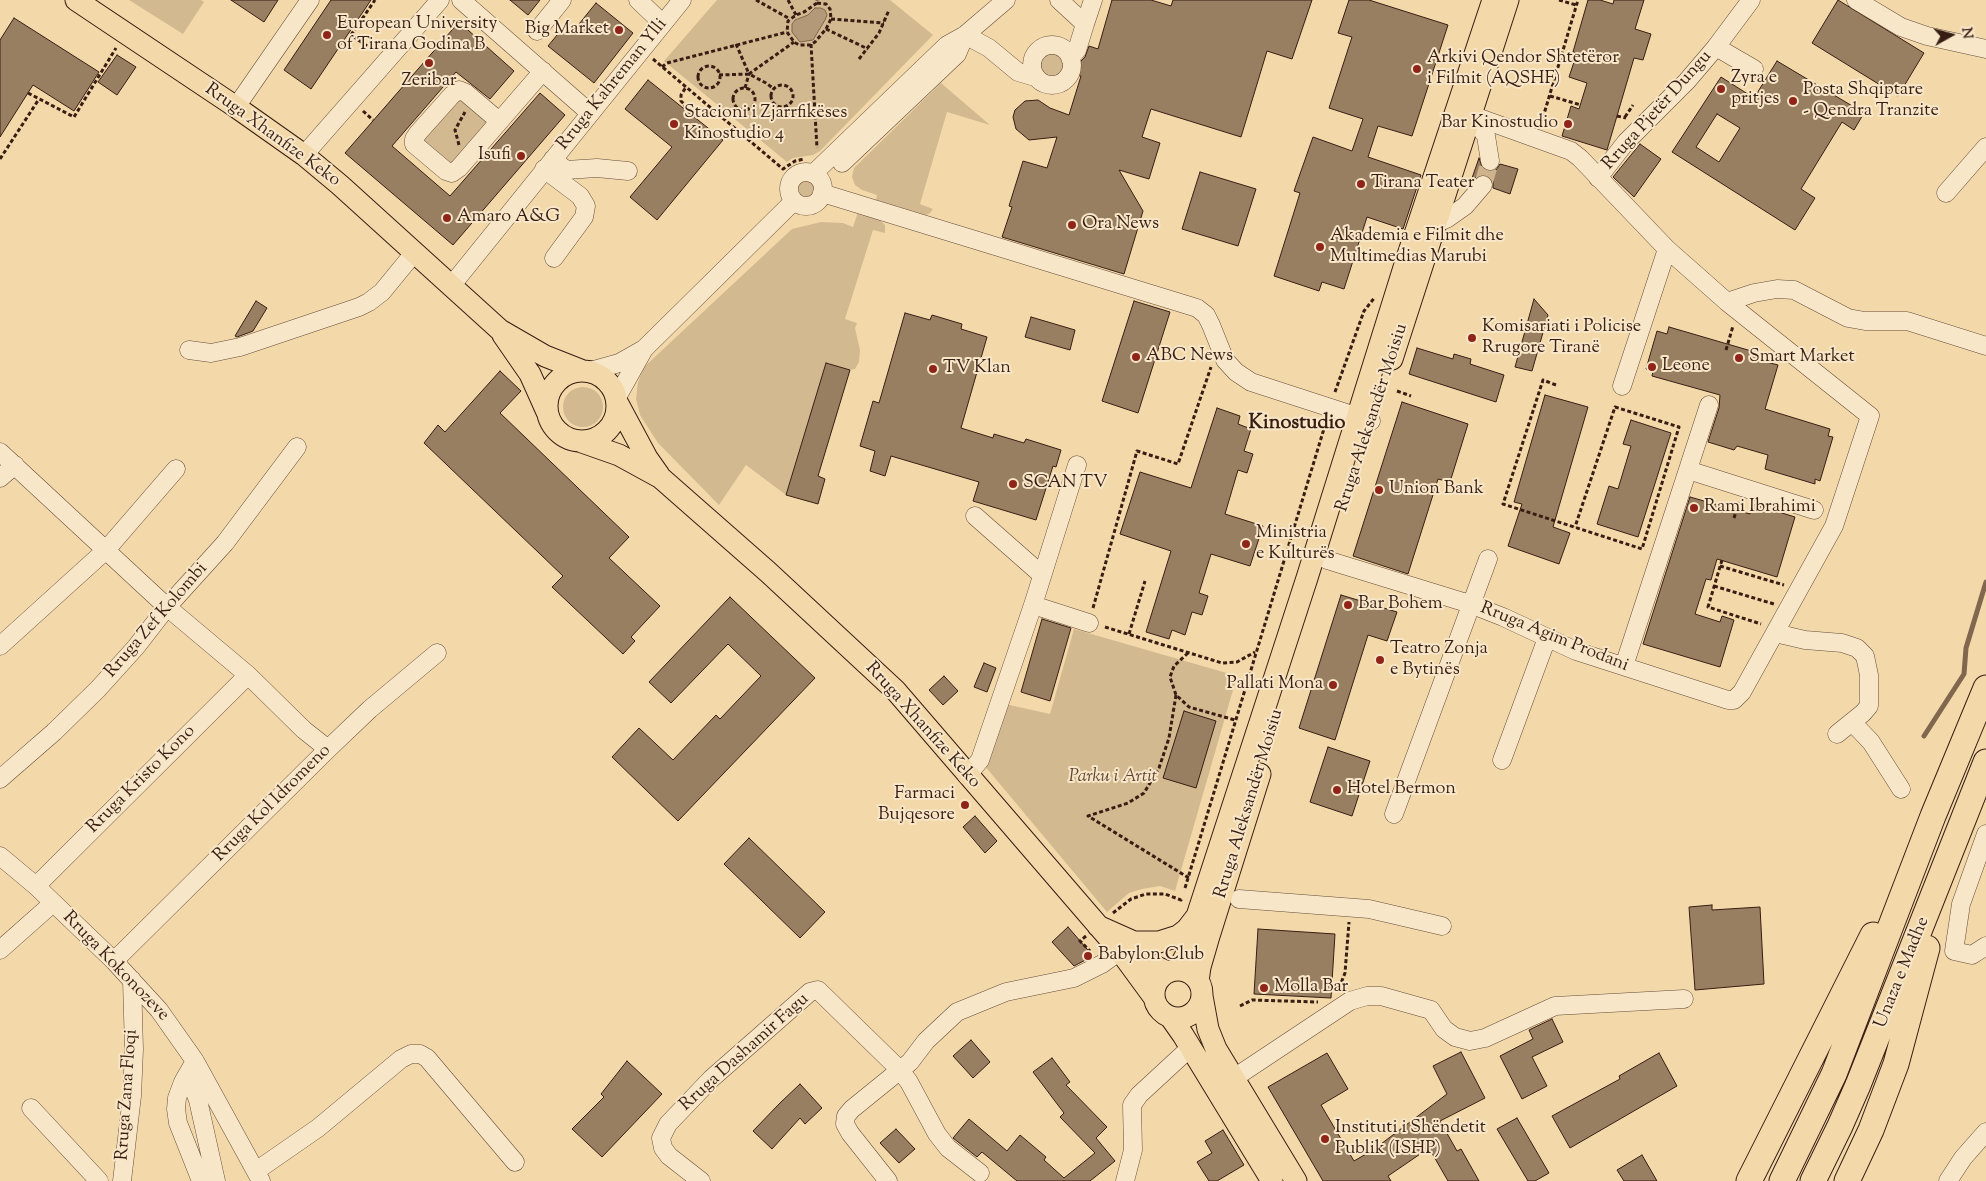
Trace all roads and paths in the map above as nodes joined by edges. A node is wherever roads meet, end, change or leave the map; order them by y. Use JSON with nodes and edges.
{"nodes":[{"id":1,"x":76,"y":0,"type":"edge"},
{"id":2,"x":310,"y":0,"type":"edge"},
{"id":3,"x":375,"y":0,"type":"edge"},
{"id":4,"x":440,"y":0,"type":"edge"},
{"id":5,"x":461,"y":0,"type":"edge"},
{"id":6,"x":562,"y":0,"type":"edge"},
{"id":7,"x":638,"y":0,"type":"edge"},
{"id":8,"x":682,"y":0,"type":"edge"},
{"id":9,"x":756,"y":0,"type":"edge"},
{"id":10,"x":788,"y":0,"type":"edge"},
{"id":11,"x":1006,"y":0,"type":"edge"},
{"id":12,"x":1059,"y":0,"type":"edge"},
{"id":13,"x":1093,"y":0,"type":"edge"},
{"id":14,"x":1493,"y":0,"type":"edge"},
{"id":15,"x":1508,"y":0,"type":"edge"},
{"id":16,"x":1560,"y":0,"type":"edge"},
{"id":17,"x":1578,"y":0,"type":"edge"},
{"id":18,"x":1751,"y":0,"type":"edge"},
{"id":19,"x":1856,"y":0,"type":"edge"},
{"id":20,"x":817,"y":2,"type":"edge"},
{"id":21,"x":1576,"y":5,"type":"junction"},
{"id":22,"x":889,"y":10,"type":"dead end"},
{"id":23,"x":796,"y":15,"type":"junction"},
{"id":24,"x":790,"y":19,"type":"junction"},
{"id":25,"x":831,"y":19,"type":"junction"},
{"id":26,"x":662,"y":23,"type":"junction"},
{"id":27,"x":884,"y":23,"type":"junction"},
{"id":28,"x":1085,"y":24,"type":"junction"},
{"id":29,"x":826,"y":29,"type":"junction"},
{"id":30,"x":537,"y":31,"type":"dead end"},
{"id":31,"x":788,"y":32,"type":"junction"},
{"id":32,"x":966,"y":35,"type":"junction"},
{"id":33,"x":120,"y":41,"type":"dead end"},
{"id":34,"x":794,"y":42,"type":"junction"},
{"id":35,"x":736,"y":44,"type":"junction"},
{"id":36,"x":811,"y":44,"type":"junction"},
{"id":37,"x":367,"y":46,"type":"dead end"},
{"id":38,"x":1716,"y":47,"type":"junction"},
{"id":39,"x":868,"y":49,"type":"junction"},
{"id":40,"x":1986,"y":49,"type":"edge"},
{"id":41,"x":641,"y":50,"type":"junction"},
{"id":42,"x":1070,"y":58,"type":"junction"},
{"id":43,"x":858,"y":59,"type":"dead end"},
{"id":44,"x":662,"y":67,"type":"junction"},
{"id":45,"x":1754,"y":69,"type":"dead end"},
{"id":46,"x":543,"y":71,"type":"junction"},
{"id":47,"x":749,"y":74,"type":"junction"},
{"id":48,"x":719,"y":75,"type":"junction"},
{"id":49,"x":1035,"y":77,"type":"junction"},
{"id":50,"x":686,"y":87,"type":"junction"},
{"id":51,"x":745,"y":88,"type":"junction"},
{"id":52,"x":774,"y":89,"type":"junction"},
{"id":53,"x":28,"y":93,"type":"dead end"},
{"id":54,"x":1550,"y":96,"type":"junction"},
{"id":55,"x":39,"y":99,"type":"junction"},
{"id":56,"x":473,"y":99,"type":"junction"},
{"id":57,"x":1581,"y":105,"type":"dead end"},
{"id":58,"x":1633,"y":105,"type":"dead end"},
{"id":59,"x":236,"y":107,"type":"junction"},
{"id":60,"x":684,"y":109,"type":"dead end"},
{"id":61,"x":590,"y":113,"type":"junction"},
{"id":62,"x":1472,"y":115,"type":"junction"},
{"id":63,"x":1617,"y":116,"type":"dead end"},
{"id":64,"x":499,"y":121,"type":"junction"},
{"id":65,"x":1537,"y":138,"type":"junction"},
{"id":66,"x":1986,"y":147,"type":"edge"},
{"id":67,"x":304,"y":155,"type":"junction"},
{"id":68,"x":817,"y":155,"type":"dead end"},
{"id":69,"x":0,"y":159,"type":"edge"},
{"id":70,"x":1490,"y":161,"type":"tunnel mouth"},
{"id":71,"x":463,"y":163,"type":"junction"},
{"id":72,"x":548,"y":164,"type":"junction"},
{"id":73,"x":628,"y":171,"type":"dead end"},
{"id":74,"x":816,"y":177,"type":"junction"},
{"id":75,"x":1598,"y":178,"type":"junction"},
{"id":76,"x":1483,"y":185,"type":"tunnel mouth"},
{"id":77,"x":1946,"y":192,"type":"dead end"},
{"id":78,"x":794,"y":201,"type":"junction"},
{"id":79,"x":1435,"y":224,"type":"junction"},
{"id":80,"x":1667,"y":249,"type":"junction"},
{"id":81,"x":414,"y":253,"type":"junction"},
{"id":82,"x":554,"y":258,"type":"dead end"},
{"id":83,"x":451,"y":286,"type":"junction"},
{"id":84,"x":1377,"y":289,"type":"dead end"},
{"id":85,"x":1727,"y":302,"type":"junction"},
{"id":86,"x":500,"y":330,"type":"junction"},
{"id":87,"x":1732,"y":331,"type":"dead end"},
{"id":88,"x":1218,"y":345,"type":"junction"},
{"id":89,"x":1986,"y":346,"type":"edge"},
{"id":90,"x":644,"y":349,"type":"junction"},
{"id":91,"x":189,"y":350,"type":"dead end"},
{"id":92,"x":1726,"y":350,"type":"dead end"},
{"id":93,"x":585,"y":371,"type":"junction"},
{"id":94,"x":1556,"y":385,"type":"dead end"},
{"id":95,"x":1622,"y":386,"type":"dead end"},
{"id":96,"x":1397,"y":391,"type":"dead end"},
{"id":97,"x":1411,"y":396,"type":"dead end"},
{"id":98,"x":616,"y":400,"type":"junction"},
{"id":99,"x":1709,"y":405,"type":"dead end"},
{"id":100,"x":1330,"y":408,"type":"junction"},
{"id":101,"x":547,"y":412,"type":"junction"},
{"id":102,"x":1365,"y":419,"type":"junction"},
{"id":103,"x":582,"y":442,"type":"junction"},
{"id":104,"x":297,"y":447,"type":"dead end"},
{"id":105,"x":0,"y":452,"type":"edge"},
{"id":106,"x":15,"y":465,"type":"junction"},
{"id":107,"x":1077,"y":465,"type":"dead end"},
{"id":108,"x":176,"y":469,"type":"dead end"},
{"id":109,"x":1688,"y":470,"type":"junction"},
{"id":110,"x":0,"y":478,"type":"edge"},
{"id":111,"x":662,"y":478,"type":"junction"},
{"id":112,"x":1814,"y":510,"type":"dead end"},
{"id":113,"x":975,"y":516,"type":"dead end"},
{"id":114,"x":1575,"y":527,"type":"junction"},
{"id":115,"x":106,"y":550,"type":"junction"},
{"id":116,"x":1488,"y":559,"type":"dead end"},
{"id":117,"x":1327,"y":560,"type":"junction"},
{"id":118,"x":1722,"y":560,"type":"dead end"},
{"id":119,"x":1720,"y":566,"type":"junction"},
{"id":120,"x":1042,"y":575,"type":"junction"},
{"id":121,"x":1145,"y":581,"type":"dead end"},
{"id":122,"x":1714,"y":586,"type":"junction"},
{"id":123,"x":1799,"y":589,"type":"junction"},
{"id":124,"x":1470,"y":604,"type":"junction"},
{"id":125,"x":1033,"y":605,"type":"junction"},
{"id":126,"x":167,"y":607,"type":"junction"},
{"id":127,"x":1789,"y":608,"type":"junction"},
{"id":128,"x":1089,"y":623,"type":"junction"},
{"id":129,"x":1776,"y":631,"type":"junction"},
{"id":130,"x":1128,"y":634,"type":"junction"},
{"id":131,"x":1547,"y":638,"type":"junction"},
{"id":132,"x":0,"y":646,"type":"edge"},
{"id":133,"x":1256,"y":652,"type":"junction"},
{"id":134,"x":437,"y":653,"type":"dead end"},
{"id":135,"x":1188,"y":653,"type":"junction"},
{"id":136,"x":1624,"y":666,"type":"junction"},
{"id":137,"x":248,"y":675,"type":"junction"},
{"id":138,"x":1986,"y":688,"type":"edge"},
{"id":139,"x":1235,"y":720,"type":"junction"},
{"id":140,"x":1852,"y":722,"type":"junction"},
{"id":141,"x":1837,"y":734,"type":"dead end"},
{"id":142,"x":328,"y":749,"type":"junction"},
{"id":143,"x":1502,"y":760,"type":"dead end"},
{"id":144,"x":1986,"y":762,"type":"edge"},
{"id":145,"x":967,"y":776,"type":"junction"},
{"id":146,"x":0,"y":779,"type":"edge"},
{"id":147,"x":1901,"y":789,"type":"dead end"},
{"id":148,"x":1394,"y":814,"type":"dead end"},
{"id":149,"x":1933,"y":816,"type":"junction"},
{"id":150,"x":1958,"y":832,"type":"junction"},
{"id":151,"x":1986,"y":834,"type":"edge"},
{"id":152,"x":0,"y":856,"type":"edge"},
{"id":153,"x":36,"y":886,"type":"junction"},
{"id":154,"x":1239,"y":899,"type":"dead end"},
{"id":155,"x":53,"y":903,"type":"junction"},
{"id":156,"x":1198,"y":916,"type":"junction"},
{"id":157,"x":1104,"y":921,"type":"junction"},
{"id":158,"x":1442,"y":926,"type":"dead end"},
{"id":159,"x":1986,"y":946,"type":"edge"},
{"id":160,"x":0,"y":950,"type":"edge"},
{"id":161,"x":1120,"y":951,"type":"junction"},
{"id":162,"x":114,"y":961,"type":"junction"},
{"id":163,"x":1173,"y":971,"type":"junction"},
{"id":164,"x":1345,"y":973,"type":"dead end"},
{"id":165,"x":132,"y":980,"type":"junction"},
{"id":166,"x":1200,"y":988,"type":"junction"},
{"id":167,"x":1336,"y":995,"type":"dead end"},
{"id":168,"x":1153,"y":996,"type":"junction"},
{"id":169,"x":1684,"y":999,"type":"dead end"},
{"id":170,"x":1324,"y":1002,"type":"dead end"},
{"id":171,"x":1240,"y":1006,"type":"dead end"},
{"id":172,"x":1171,"y":1018,"type":"junction"},
{"id":173,"x":1191,"y":1047,"type":"junction"},
{"id":174,"x":192,"y":1067,"type":"junction"},
{"id":175,"x":900,"y":1070,"type":"junction"},
{"id":176,"x":1237,"y":1084,"type":"junction"},
{"id":177,"x":31,"y":1108,"type":"dead end"},
{"id":178,"x":1986,"y":1132,"type":"edge"},
{"id":179,"x":515,"y":1162,"type":"dead end"},
{"id":180,"x":980,"y":1173,"type":"dead end"},
{"id":181,"x":258,"y":1176,"type":"edge"},
{"id":182,"x":100,"y":1181,"type":"edge"},
{"id":183,"x":122,"y":1181,"type":"edge"},
{"id":184,"x":201,"y":1181,"type":"edge"},
{"id":185,"x":216,"y":1181,"type":"edge"},
{"id":186,"x":701,"y":1181,"type":"edge"},
{"id":187,"x":888,"y":1181,"type":"edge"},
{"id":188,"x":1125,"y":1181,"type":"edge"},
{"id":189,"x":1272,"y":1181,"type":"edge"},
{"id":190,"x":1296,"y":1181,"type":"edge"},
{"id":191,"x":1749,"y":1181,"type":"edge"},
{"id":192,"x":1782,"y":1181,"type":"edge"},
{"id":193,"x":1813,"y":1181,"type":"edge"},
{"id":194,"x":1847,"y":1181,"type":"edge"},
{"id":195,"x":1948,"y":1181,"type":"edge"}],
"edges":[{"from":1,"to":59,"type":"main road","name":"Rruga Xhanfize Keko"},
{"from":2,"to":59,"type":"street"},
{"from":3,"to":37,"type":"path"},
{"from":4,"to":67,"type":"street"},
{"from":5,"to":46,"type":"street"},
{"from":6,"to":30,"type":"street"},
{"from":7,"to":26,"type":"street"},
{"from":8,"to":26,"type":"street","name":"Rruga Kahreman Ylli"},
{"from":9,"to":24,"type":"path"},
{"from":10,"to":23,"type":"path"},
{"from":11,"to":32,"type":"street"},
{"from":12,"to":28,"type":"street"},
{"from":13,"to":28,"type":"street"},
{"from":14,"to":102,"type":"main road","name":"Rruga Aleksandër Moisiu"},
{"from":15,"to":62,"type":"main road","name":"Rruga Aleksandër Moisiu"},
{"from":16,"to":21,"type":"path"},
{"from":17,"to":21,"type":"path"},
{"from":18,"to":38,"type":"street","name":"Rruga Pjetër Dungu"},
{"from":19,"to":40,"type":"street"},
{"from":20,"to":23,"type":"path"},
{"from":20,"to":25,"type":"path"},
{"from":21,"to":54,"type":"path"},
{"from":22,"to":27,"type":"path"},
{"from":23,"to":24,"type":"path"},
{"from":24,"to":31,"type":"path"},
{"from":25,"to":27,"type":"path"},
{"from":25,"to":29,"type":"path"},
{"from":26,"to":41,"type":"street","name":"Rruga Kahreman Ylli"},
{"from":27,"to":39,"type":"path"},
{"from":28,"to":42,"type":"street"},
{"from":29,"to":36,"type":"path"},
{"from":29,"to":39,"type":"path"},
{"from":31,"to":34,"type":"path"},
{"from":31,"to":35,"type":"path"},
{"from":32,"to":49,"type":"street"},
{"from":32,"to":74,"type":"street"},
{"from":33,"to":55,"type":"path"},
{"from":34,"to":36,"type":"path"},
{"from":34,"to":47,"type":"path"},
{"from":35,"to":44,"type":"path"},
{"from":35,"to":47,"type":"path"},
{"from":36,"to":68,"type":"path"},
{"from":38,"to":45,"type":"street"},
{"from":38,"to":75,"type":"street","name":"Rruga Pjetër Dungu"},
{"from":39,"to":43,"type":"path"},
{"from":41,"to":44,"type":"path"},
{"from":41,"to":61,"type":"street","name":"Rruga Kahreman Ylli"},
{"from":42,"to":49,"type":"street"},
{"from":42,"to":49,"type":"street"},
{"from":44,"to":50,"type":"path"},
{"from":46,"to":61,"type":"street"},
{"from":46,"to":64,"type":"street"},
{"from":47,"to":48,"type":"path"},
{"from":47,"to":51,"type":"path"},
{"from":47,"to":52,"type":"path"},
{"from":48,"to":48,"type":"path"},
{"from":50,"to":60,"type":"path"},
{"from":50,"to":74,"type":"path"},
{"from":51,"to":51,"type":"path"},
{"from":52,"to":52,"type":"path"},
{"from":53,"to":55,"type":"path"},
{"from":54,"to":57,"type":"path"},
{"from":54,"to":65,"type":"path"},
{"from":55,"to":69,"type":"path"},
{"from":56,"to":64,"type":"street"},
{"from":56,"to":71,"type":"path"},
{"from":56,"to":71,"type":"street"},
{"from":58,"to":63,"type":"path"},
{"from":59,"to":67,"type":"main road","name":"Rruga Xhanfize Keko"},
{"from":61,"to":72,"type":"street","name":"Rruga Kahreman Ylli"},
{"from":62,"to":65,"type":"street","name":"Rruga Pjetër Dungu"},
{"from":62,"to":70,"type":"street"},
{"from":62,"to":79,"type":"main road","name":"Rruga Aleksandër Moisiu"},
{"from":64,"to":71,"type":"street"},
{"from":65,"to":75,"type":"street","name":"Rruga Pjetër Dungu"},
{"from":66,"to":77,"type":"street"},
{"from":67,"to":81,"type":"main road","name":"Rruga Xhanfize Keko"},
{"from":72,"to":73,"type":"street"},
{"from":72,"to":82,"type":"street"},
{"from":72,"to":83,"type":"street","name":"Rruga Kahreman Ylli"},
{"from":74,"to":78,"type":"street"},
{"from":74,"to":78,"type":"street"},
{"from":74,"to":88,"type":"street"},
{"from":75,"to":80,"type":"street"},
{"from":76,"to":79,"type":"street"},
{"from":78,"to":90,"type":"street"},
{"from":79,"to":102,"type":"main road","name":"Rruga Aleksandër Moisiu"},
{"from":80,"to":85,"type":"street"},
{"from":80,"to":95,"type":"street"},
{"from":81,"to":83,"type":"main road","name":"Rruga Xhanfize Keko"},
{"from":81,"to":91,"type":"street"},
{"from":83,"to":86,"type":"main road","name":"Rruga Xhanfize Keko"},
{"from":84,"to":100,"type":"path"},
{"from":85,"to":89,"type":"street"},
{"from":85,"to":123,"type":"street","name":"Rruga Agim Prodani"},
{"from":86,"to":93,"type":"main road","name":"Rruga Xhanfize Keko"},
{"from":86,"to":101,"type":"main road","name":"Rruga Xhanfize Keko"},
{"from":87,"to":92,"type":"path"},
{"from":88,"to":100,"type":"street"},
{"from":88,"to":128,"type":"path"},
{"from":90,"to":93,"type":"street"},
{"from":90,"to":98,"type":"street"},
{"from":93,"to":98,"type":"main road"},
{"from":93,"to":101,"type":"main road"},
{"from":94,"to":114,"type":"path"},
{"from":96,"to":97,"type":"path"},
{"from":98,"to":103,"type":"main road"},
{"from":98,"to":111,"type":"main road","name":"Rruga Xhanfize Keko"},
{"from":99,"to":109,"type":"street"},
{"from":100,"to":102,"type":"street"},
{"from":100,"to":133,"type":"path"},
{"from":101,"to":103,"type":"main road"},
{"from":102,"to":117,"type":"main road","name":"Rruga Aleksandër Moisiu"},
{"from":102,"to":156,"type":"main road","name":"Rruga Aleksandër Moisiu"},
{"from":103,"to":111,"type":"main road","name":"Rruga Xhanfize Keko"},
{"from":104,"to":126,"type":"street","name":"Rruga Zef Kolombi"},
{"from":105,"to":106,"type":"street"},
{"from":106,"to":110,"type":"street"},
{"from":106,"to":115,"type":"street"},
{"from":107,"to":120,"type":"street"},
{"from":108,"to":115,"type":"street"},
{"from":109,"to":112,"type":"street"},
{"from":109,"to":136,"type":"street"},
{"from":111,"to":145,"type":"main road","name":"Rruga Xhanfize Keko"},
{"from":113,"to":120,"type":"street"},
{"from":114,"to":114,"type":"path"},
{"from":115,"to":126,"type":"street"},
{"from":115,"to":132,"type":"street"},
{"from":116,"to":124,"type":"street"},
{"from":117,"to":124,"type":"street","name":"Rruga Agim Prodani"},
{"from":117,"to":166,"type":"main road","name":"Rruga Aleksandër Moisiu"},
{"from":118,"to":119,"type":"path"},
{"from":119,"to":122,"type":"path"},
{"from":119,"to":123,"type":"path"},
{"from":120,"to":125,"type":"street"},
{"from":121,"to":130,"type":"path"},
{"from":122,"to":127,"type":"path"},
{"from":122,"to":129,"type":"path"},
{"from":123,"to":127,"type":"street","name":"Rruga Agim Prodani"},
{"from":124,"to":131,"type":"street","name":"Rruga Agim Prodani"},
{"from":124,"to":148,"type":"street"},
{"from":125,"to":128,"type":"street"},
{"from":125,"to":145,"type":"street"},
{"from":126,"to":137,"type":"street"},
{"from":126,"to":146,"type":"street","name":"Rruga Zef Kolombi"},
{"from":127,"to":129,"type":"street","name":"Rruga Agim Prodani"},
{"from":128,"to":130,"type":"path"},
{"from":129,"to":136,"type":"street","name":"Rruga Agim Prodani"},
{"from":129,"to":140,"type":"street"},
{"from":130,"to":135,"type":"path"},
{"from":131,"to":136,"type":"street","name":"Rruga Agim Prodani"},
{"from":131,"to":143,"type":"street"},
{"from":133,"to":135,"type":"path"},
{"from":133,"to":139,"type":"path"},
{"from":134,"to":142,"type":"street","name":"Rruga Kol Idromeno"},
{"from":135,"to":139,"type":"path"},
{"from":137,"to":142,"type":"street"},
{"from":137,"to":153,"type":"street","name":"Rruga Kristo Kono"},
{"from":138,"to":149,"type":"highway","name":"Unaza e Madhe"},
{"from":139,"to":157,"type":"path"},
{"from":140,"to":141,"type":"street"},
{"from":140,"to":147,"type":"street"},
{"from":142,"to":162,"type":"street","name":"Rruga Kol Idromeno"},
{"from":144,"to":150,"type":"highway","name":"Unaza e Madhe"},
{"from":145,"to":157,"type":"main road","name":"Rruga Xhanfize Keko"},
{"from":149,"to":191,"type":"highway"},
{"from":149,"to":192,"type":"highway","name":"Unaza e Madhe"},
{"from":150,"to":193,"type":"highway","name":"Unaza e Madhe"},
{"from":150,"to":194,"type":"highway"},
{"from":151,"to":159,"type":"street"},
{"from":152,"to":153,"type":"street","name":"Rruga Kokonozeve"},
{"from":153,"to":155,"type":"street","name":"Rruga Kokonozeve"},
{"from":154,"to":158,"type":"street"},
{"from":155,"to":160,"type":"street"},
{"from":155,"to":162,"type":"street","name":"Rruga Kokonozeve"},
{"from":156,"to":157,"type":"main road"},
{"from":156,"to":163,"type":"main road","name":"Rruga Aleksandër Moisiu"},
{"from":157,"to":161,"type":"main road","name":"Rruga Xhanfize Keko"},
{"from":161,"to":163,"type":"main road"},
{"from":161,"to":168,"type":"main road","name":"Rruga Xhanfize Keko"},
{"from":161,"to":175,"type":"street"},
{"from":162,"to":165,"type":"street","name":"Rruga Kokonozeve"},
{"from":163,"to":166,"type":"main road"},
{"from":163,"to":168,"type":"main road"},
{"from":164,"to":167,"type":"path"},
{"from":165,"to":174,"type":"street","name":"Rruga Kokonozeve"},
{"from":165,"to":183,"type":"street","name":"Rruga Zana Floqi"},
{"from":166,"to":172,"type":"main road"},
{"from":166,"to":176,"type":"main road"},
{"from":168,"to":172,"type":"main road"},
{"from":169,"to":176,"type":"street"},
{"from":170,"to":171,"type":"path"},
{"from":172,"to":173,"type":"main road"},
{"from":173,"to":188,"type":"street"},
{"from":173,"to":189,"type":"main road"},
{"from":174,"to":181,"type":"street","name":"Rruga Kokonozeve"},
{"from":174,"to":184,"type":"street"},
{"from":174,"to":185,"type":"street"},
{"from":175,"to":180,"type":"street"},
{"from":175,"to":186,"type":"street","name":"Rruga Dashamir Fagu"},
{"from":175,"to":187,"type":"street"},
{"from":176,"to":190,"type":"main road"},
{"from":177,"to":182,"type":"street"},
{"from":178,"to":195,"type":"street"},
{"from":179,"to":181,"type":"street","name":"Rruga Kokonozeve"}]}
